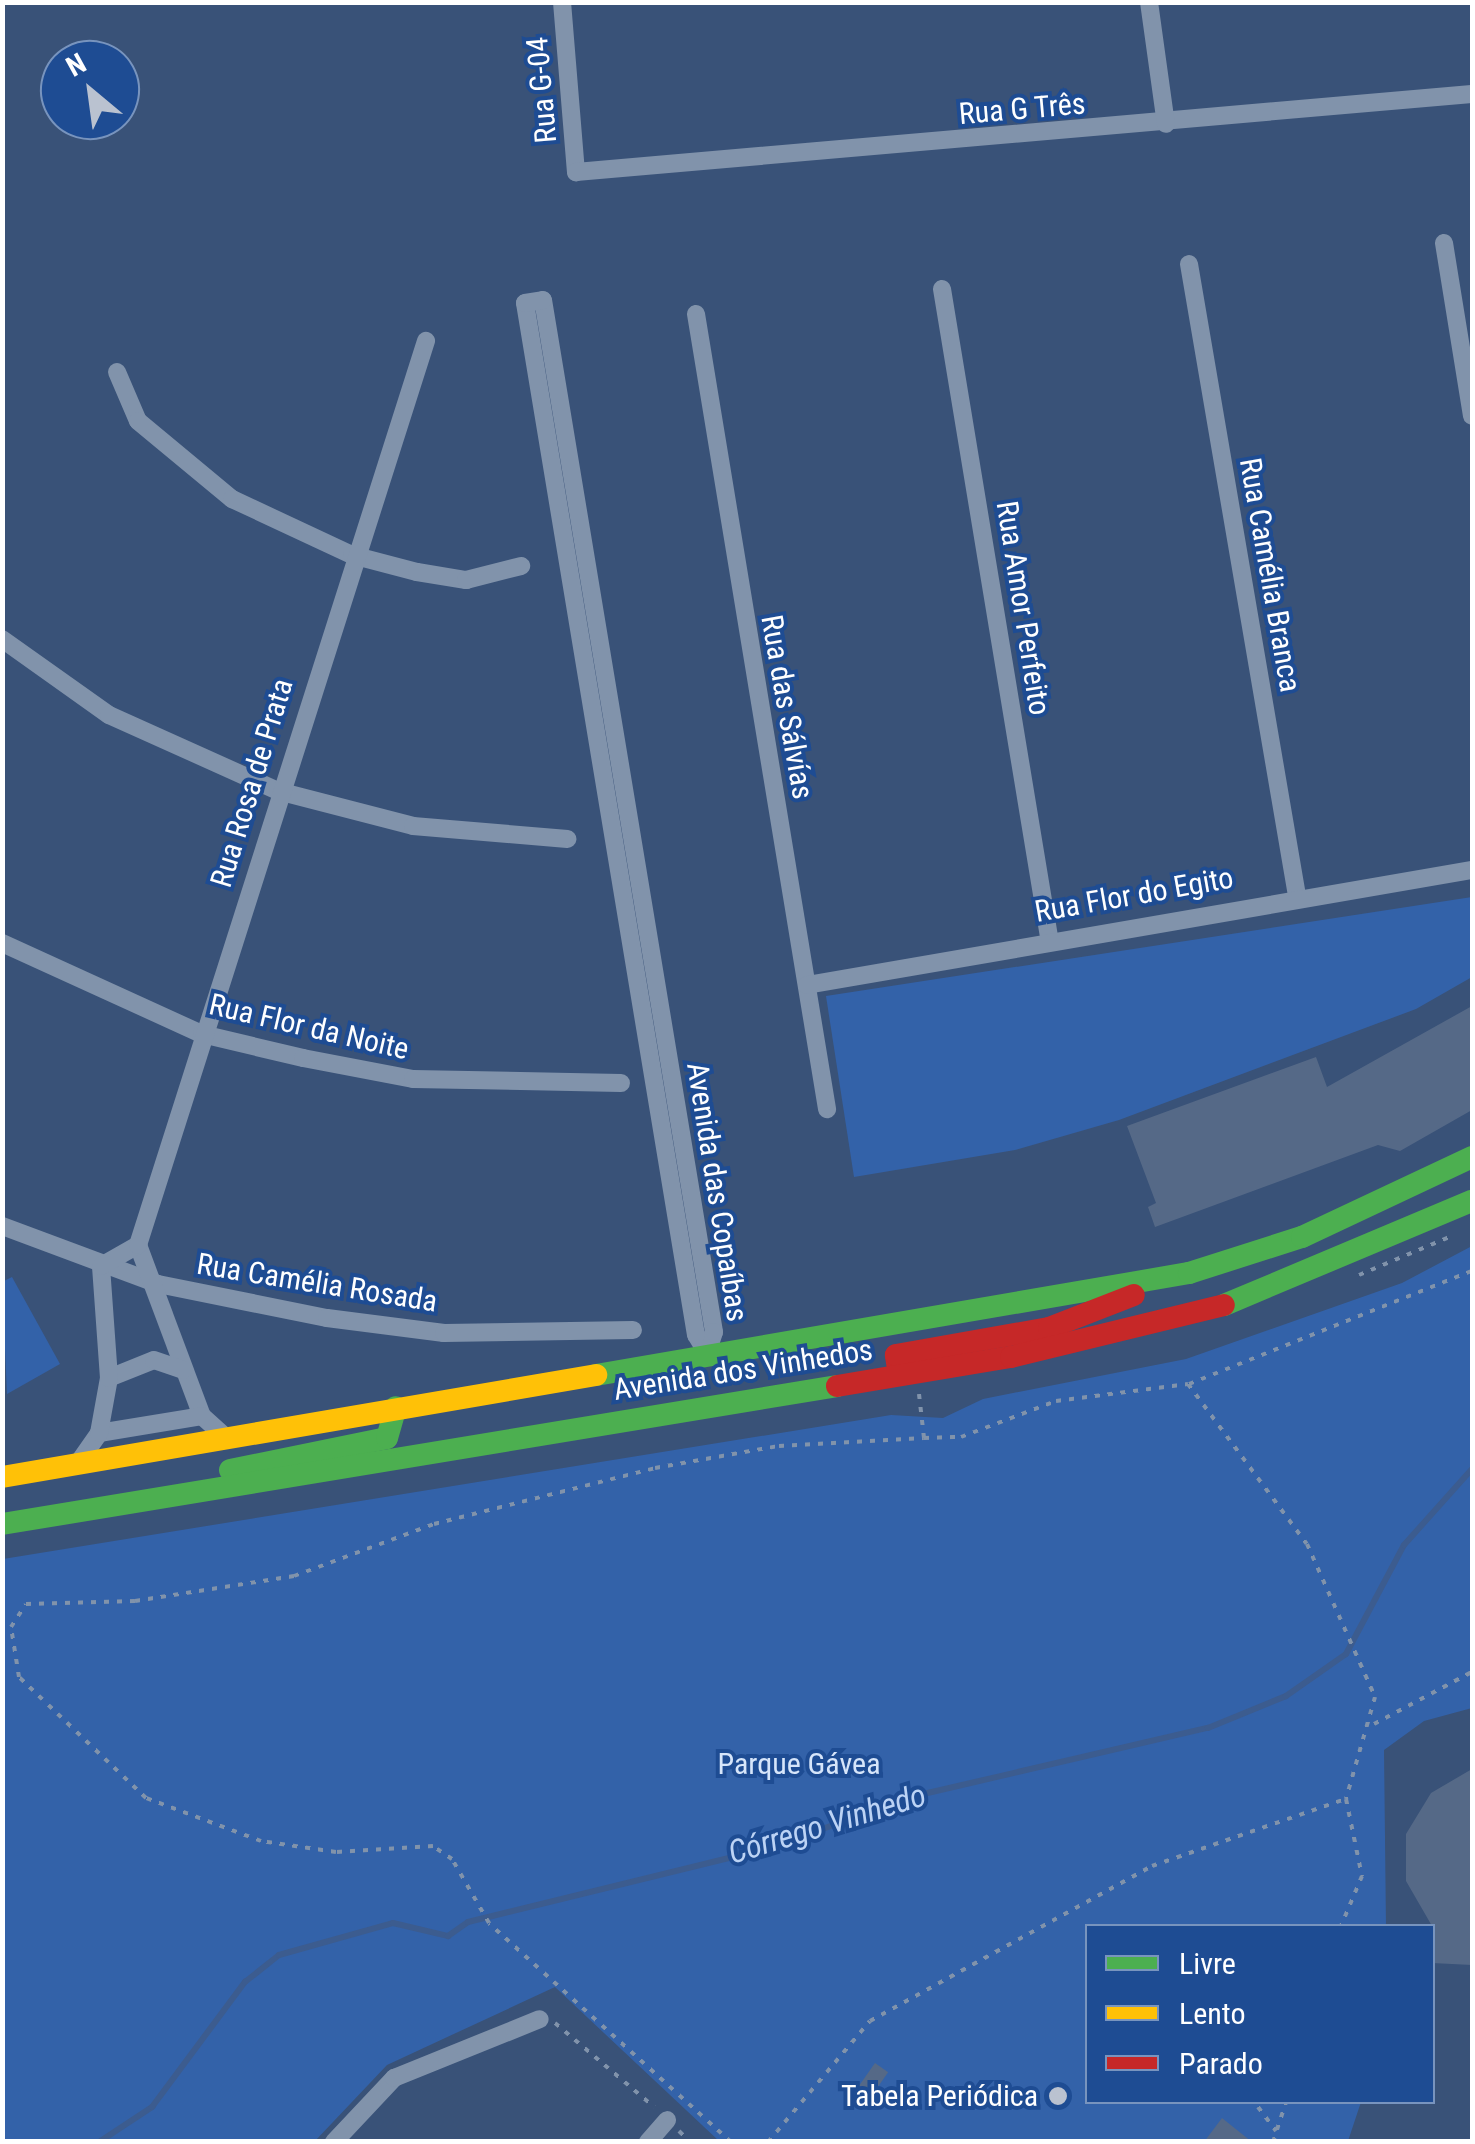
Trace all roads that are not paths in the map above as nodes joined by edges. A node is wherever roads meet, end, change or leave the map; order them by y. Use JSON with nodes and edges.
{"nodes":[{"id":1,"x":562,"y":2,"type":"edge"},
{"id":2,"x":1148,"y":2,"type":"edge"},
{"id":3,"x":1472,"y":94,"type":"edge"},
{"id":4,"x":1166,"y":124,"type":"junction"},
{"id":5,"x":576,"y":172,"type":"joint"},
{"id":6,"x":1444,"y":243,"type":"dead end"},
{"id":7,"x":1189,"y":264,"type":"dead end"},
{"id":8,"x":942,"y":289,"type":"dead end"},
{"id":9,"x":696,"y":314,"type":"dead end"},
{"id":10,"x":426,"y":341,"type":"dead end"},
{"id":11,"x":117,"y":372,"type":"dead end"},
{"id":12,"x":1472,"y":416,"type":"edge"},
{"id":13,"x":352,"y":555,"type":"junction"},
{"id":14,"x":521,"y":566,"type":"dead end"},
{"id":15,"x":2,"y":639,"type":"edge"},
{"id":16,"x":278,"y":791,"type":"junction"},
{"id":17,"x":568,"y":839,"type":"dead end"},
{"id":18,"x":1472,"y":870,"type":"edge"},
{"id":19,"x":1298,"y":896,"type":"junction"},
{"id":20,"x":1050,"y":936,"type":"junction"},
{"id":21,"x":2,"y":943,"type":"edge"},
{"id":22,"x":807,"y":985,"type":"junction"},
{"id":23,"x":202,"y":1034,"type":"junction"},
{"id":24,"x":621,"y":1083,"type":"dead end"},
{"id":25,"x":827,"y":1109,"type":"dead end"},
{"id":26,"x":1472,"y":1157,"type":"edge"},
{"id":27,"x":1472,"y":1202,"type":"edge"},
{"id":28,"x":2,"y":1226,"type":"edge"},
{"id":29,"x":138,"y":1245,"type":"junction"},
{"id":30,"x":101,"y":1266,"type":"junction"},
{"id":31,"x":1190,"y":1273,"type":"junction"},
{"id":32,"x":158,"y":1284,"type":"junction"},
{"id":33,"x":633,"y":1330,"type":"dead end"},
{"id":34,"x":707,"y":1353,"type":"junction"},
{"id":35,"x":182,"y":1370,"type":"junction"},
{"id":36,"x":906,"y":1374,"type":"junction"},
{"id":37,"x":110,"y":1378,"type":"junction"},
{"id":38,"x":396,"y":1407,"type":"junction"},
{"id":39,"x":202,"y":1416,"type":"junction"},
{"id":40,"x":99,"y":1432,"type":"junction"},
{"id":41,"x":224,"y":1435,"type":"junction"},
{"id":42,"x":81,"y":1458,"type":"junction"},
{"id":43,"x":2,"y":1477,"type":"edge"},
{"id":44,"x":70,"y":1512,"type":"junction"},
{"id":45,"x":2,"y":1524,"type":"edge"},
{"id":46,"x":540,"y":2019,"type":"road end"},
{"id":47,"x":668,"y":2120,"type":"road end"},
{"id":48,"x":334,"y":2142,"type":"edge"},
{"id":49,"x":648,"y":2142,"type":"edge"}],
"edges":[{"from":1,"to":5,"type":"street","name":"Rua G-04"},
{"from":2,"to":4,"type":"street"},
{"from":3,"to":4,"type":"street","name":"Rua G Três"},
{"from":4,"to":5,"type":"street","name":"Rua G Três"},
{"from":6,"to":12,"type":"street"},
{"from":7,"to":19,"type":"street","name":"Rua Camélia Branca"},
{"from":8,"to":20,"type":"street","name":"Rua Amor Perfeito"},
{"from":9,"to":22,"type":"street","name":"Rua das Sálvías"},
{"from":10,"to":13,"type":"street","name":"Rua Rosa de Prata"},
{"from":11,"to":13,"type":"street"},
{"from":13,"to":14,"type":"street"},
{"from":13,"to":16,"type":"street","name":"Rua Rosa de Prata"},
{"from":15,"to":16,"type":"street"},
{"from":16,"to":17,"type":"street"},
{"from":16,"to":23,"type":"street","name":"Rua Rosa de Prata"},
{"from":18,"to":19,"type":"street","name":"Rua Flor do Egito"},
{"from":19,"to":20,"type":"street","name":"Rua Flor do Egito"},
{"from":20,"to":22,"type":"street","name":"Rua Flor do Egito"},
{"from":21,"to":23,"type":"street","name":"Rua Flor da Noite"},
{"from":22,"to":25,"type":"street","name":"Rua das Sálvías"},
{"from":23,"to":24,"type":"street","name":"Rua Flor da Noite"},
{"from":23,"to":29,"type":"street","name":"Rua Rosa de Prata"},
{"from":26,"to":31,"type":"main road","name":"Avenida dos Vinhedos"},
{"from":27,"to":36,"type":"main road","name":"Avenida dos Vinhedos"},
{"from":28,"to":30,"type":"street","name":"Rua Camélia Rosada"},
{"from":29,"to":30,"type":"street"},
{"from":29,"to":32,"type":"street"},
{"from":30,"to":32,"type":"street","name":"Rua Camélia Rosada"},
{"from":30,"to":37,"type":"street"},
{"from":31,"to":34,"type":"main road","name":"Avenida dos Vinhedos"},
{"from":31,"to":36,"type":"main road"},
{"from":32,"to":33,"type":"street","name":"Rua Camélia Rosada"},
{"from":32,"to":35,"type":"street"},
{"from":34,"to":34,"type":"street","name":"Avenida das Copaíbas"},
{"from":34,"to":38,"type":"main road","name":"Avenida dos Vinhedos"},
{"from":35,"to":37,"type":"street"},
{"from":35,"to":39,"type":"street"},
{"from":36,"to":44,"type":"main road","name":"Avenida dos Vinhedos"},
{"from":37,"to":40,"type":"street"},
{"from":38,"to":41,"type":"main road","name":"Avenida dos Vinhedos"},
{"from":38,"to":44,"type":"main road"},
{"from":39,"to":40,"type":"street"},
{"from":39,"to":41,"type":"street"},
{"from":40,"to":42,"type":"street"},
{"from":41,"to":42,"type":"main road","name":"Avenida dos Vinhedos"},
{"from":42,"to":43,"type":"main road","name":"Avenida dos Vinhedos"},
{"from":44,"to":45,"type":"main road","name":"Avenida dos Vinhedos"},
{"from":46,"to":48,"type":"street"},
{"from":47,"to":49,"type":"street"}]}
